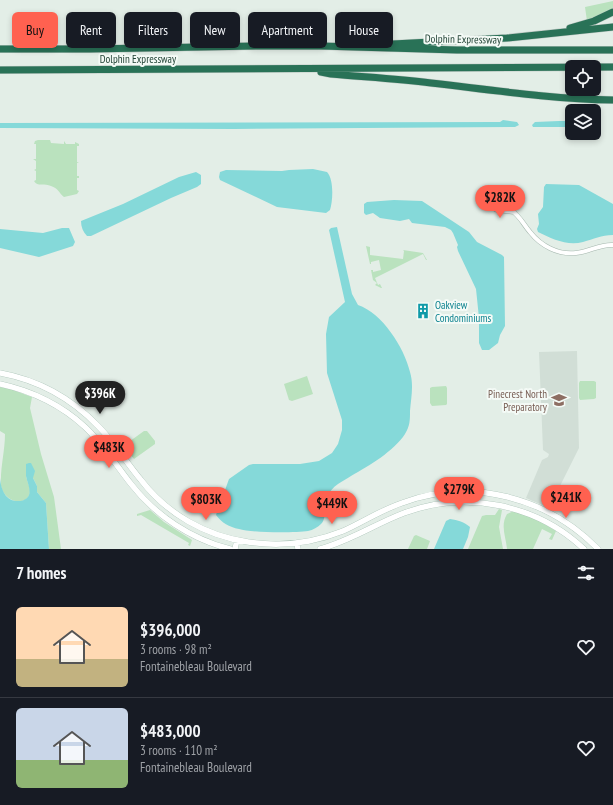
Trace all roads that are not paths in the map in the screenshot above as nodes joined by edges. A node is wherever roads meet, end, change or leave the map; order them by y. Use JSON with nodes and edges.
{"nodes":[{"id":1,"x":613,"y":12,"type":"edge"},
{"id":2,"x":613,"y":27,"type":"edge"},
{"id":3,"x":532,"y":36,"type":"junction"},
{"id":4,"x":248,"y":46,"type":"edge"},
{"id":5,"x":327,"y":46,"type":"edge"},
{"id":6,"x":327,"y":46,"type":"edge"},
{"id":7,"x":0,"y":49,"type":"edge"},
{"id":8,"x":613,"y":50,"type":"edge"},
{"id":9,"x":565,"y":67,"type":"edge"},
{"id":10,"x":601,"y":67,"type":"edge"},
{"id":11,"x":613,"y":67,"type":"edge"},
{"id":12,"x":310,"y":69,"type":"junction"},
{"id":13,"x":601,"y":69,"type":"edge"},
{"id":14,"x":0,"y":70,"type":"edge"},
{"id":15,"x":613,"y":71,"type":"edge"},
{"id":16,"x":613,"y":100,"type":"edge"},
{"id":17,"x":492,"y":206,"type":"dead end"},
{"id":18,"x":613,"y":244,"type":"edge"},
{"id":19,"x":0,"y":373,"type":"edge"},
{"id":20,"x":0,"y":384,"type":"edge"},
{"id":21,"x":113,"y":443,"type":"junction"},
{"id":22,"x":105,"y":449,"type":"junction"},
{"id":23,"x":153,"y":494,"type":"junction"},
{"id":24,"x":504,"y":496,"type":"junction"},
{"id":25,"x":146,"y":501,"type":"junction"},
{"id":26,"x":506,"y":507,"type":"junction"},
{"id":27,"x":544,"y":510,"type":"junction"},
{"id":28,"x":539,"y":518,"type":"junction"},
{"id":29,"x":567,"y":522,"type":"junction"},
{"id":30,"x":551,"y":525,"type":"junction"},
{"id":31,"x":351,"y":527,"type":"junction"},
{"id":32,"x":576,"y":529,"type":"junction"},
{"id":33,"x":560,"y":530,"type":"junction"},
{"id":34,"x":356,"y":536,"type":"junction"},
{"id":35,"x":237,"y":540,"type":"junction"},
{"id":36,"x":297,"y":546,"type":"edge"},
{"id":37,"x":230,"y":549,"type":"edge"},
{"id":38,"x":235,"y":549,"type":"edge"},
{"id":39,"x":320,"y":549,"type":"edge"},
{"id":40,"x":584,"y":549,"type":"edge"},
{"id":41,"x":598,"y":549,"type":"edge"}],
"edges":[{"from":1,"to":3,"type":"highway"},
{"from":2,"to":3,"type":"highway"},
{"from":3,"to":5,"type":"highway"},
{"from":4,"to":7,"type":"highway","name":"Dolphin Expressway"},
{"from":6,"to":8,"type":"highway","name":"Dolphin Expressway"},
{"from":9,"to":12,"type":"highway","name":"Dolphin Expressway"},
{"from":10,"to":11,"type":"highway","name":"Dolphin Expressway"},
{"from":12,"to":14,"type":"highway","name":"Dolphin Expressway"},
{"from":12,"to":16,"type":"highway"},
{"from":13,"to":15,"type":"highway"},
{"from":17,"to":18,"type":"street"},
{"from":19,"to":21,"type":"street"},
{"from":20,"to":22,"type":"street"},
{"from":21,"to":22,"type":"street"},
{"from":21,"to":23,"type":"street"},
{"from":22,"to":25,"type":"street"},
{"from":23,"to":25,"type":"street"},
{"from":23,"to":35,"type":"street"},
{"from":24,"to":26,"type":"street"},
{"from":24,"to":27,"type":"street"},
{"from":24,"to":31,"type":"street"},
{"from":25,"to":37,"type":"street"},
{"from":26,"to":28,"type":"street"},
{"from":26,"to":34,"type":"street"},
{"from":27,"to":28,"type":"street"},
{"from":27,"to":29,"type":"street"},
{"from":28,"to":30,"type":"street"},
{"from":29,"to":30,"type":"street"},
{"from":29,"to":32,"type":"street"},
{"from":30,"to":33,"type":"street"},
{"from":31,"to":34,"type":"street"},
{"from":31,"to":36,"type":"street"},
{"from":32,"to":33,"type":"street"},
{"from":32,"to":41,"type":"street"},
{"from":33,"to":40,"type":"street"},
{"from":34,"to":39,"type":"street"},
{"from":35,"to":36,"type":"street"},
{"from":35,"to":38,"type":"street"}]}
